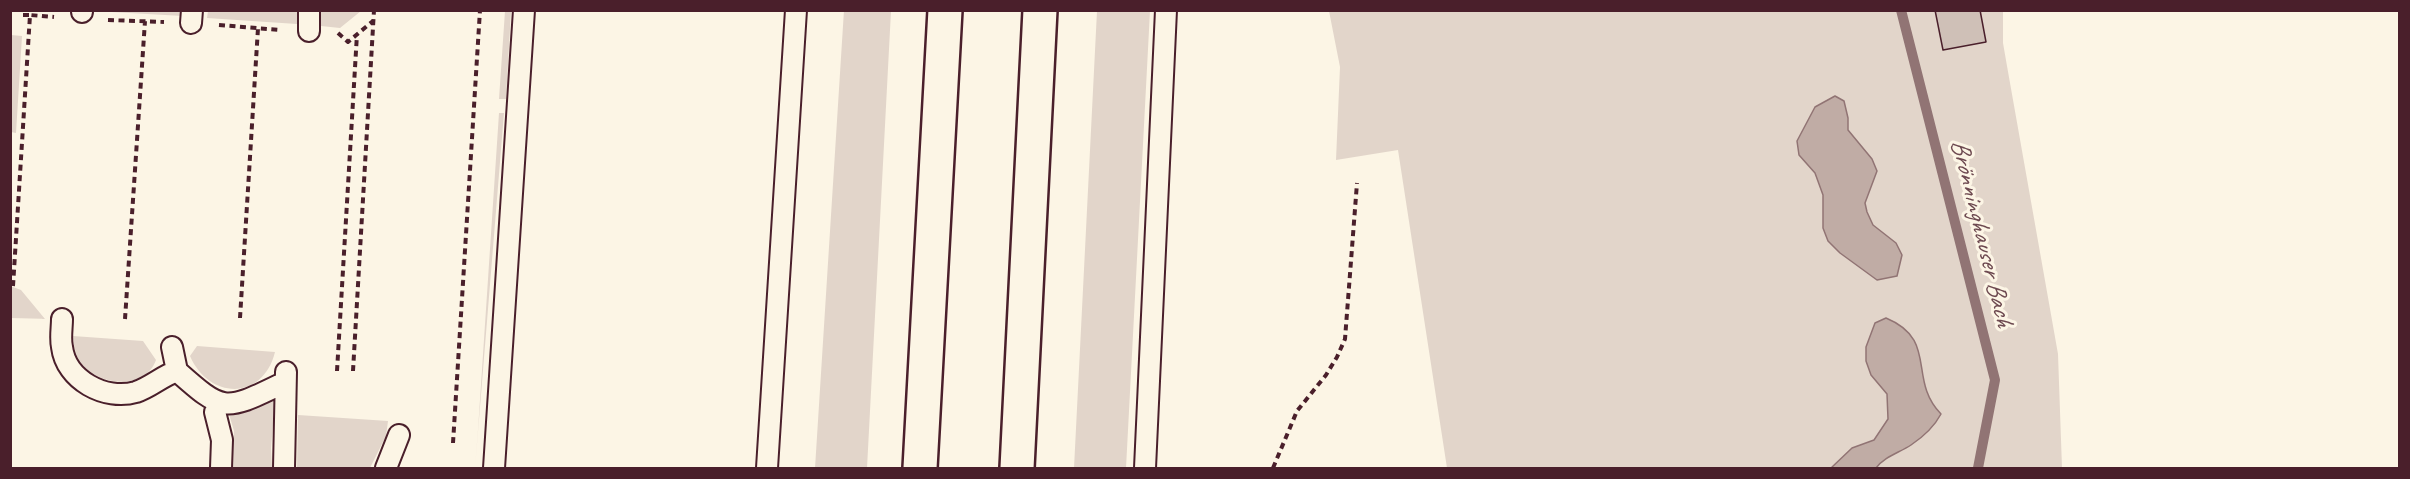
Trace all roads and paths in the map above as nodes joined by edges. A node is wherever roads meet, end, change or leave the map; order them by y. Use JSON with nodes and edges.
{"nodes":[{"id":1,"x":309,"y":10,"type":"edge"},
{"id":2,"x":374,"y":10,"type":"edge"},
{"id":3,"x":480,"y":10,"type":"edge"},
{"id":4,"x":524,"y":10,"type":"edge"},
{"id":5,"x":796,"y":10,"type":"edge"},
{"id":6,"x":945,"y":10,"type":"edge"},
{"id":7,"x":1040,"y":10,"type":"edge"},
{"id":8,"x":1166,"y":10,"type":"edge"},
{"id":9,"x":82,"y":11,"type":"edge"},
{"id":10,"x":23,"y":15,"type":"dead end"},
{"id":11,"x":30,"y":15,"type":"junction"},
{"id":12,"x":192,"y":16,"type":"edge"},
{"id":13,"x":145,"y":21,"type":"junction"},
{"id":14,"x":373,"y":21,"type":"junction"},
{"id":15,"x":258,"y":28,"type":"junction"},
{"id":16,"x":309,"y":31,"type":"junction"},
{"id":17,"x":357,"y":33,"type":"junction"},
{"id":18,"x":1357,"y":183,"type":"dead end"},
{"id":19,"x":13,"y":286,"type":"dead end"},
{"id":20,"x":240,"y":318,"type":"dead end"},
{"id":21,"x":62,"y":319,"type":"dead end"},
{"id":22,"x":125,"y":319,"type":"dead end"},
{"id":23,"x":172,"y":347,"type":"dead end"},
{"id":24,"x":177,"y":370,"type":"junction"},
{"id":25,"x":338,"y":371,"type":"dead end"},
{"id":26,"x":353,"y":371,"type":"dead end"},
{"id":27,"x":219,"y":404,"type":"junction"},
{"id":28,"x":399,"y":435,"type":"dead end"},
{"id":29,"x":453,"y":443,"type":"dead end"},
{"id":30,"x":221,"y":468,"type":"edge"},
{"id":31,"x":284,"y":468,"type":"edge"},
{"id":32,"x":386,"y":468,"type":"edge"},
{"id":33,"x":494,"y":468,"type":"edge"},
{"id":34,"x":767,"y":468,"type":"edge"},
{"id":35,"x":920,"y":468,"type":"edge"},
{"id":36,"x":1017,"y":468,"type":"edge"},
{"id":37,"x":1145,"y":468,"type":"edge"},
{"id":38,"x":1273,"y":468,"type":"edge"}],
"edges":[{"from":1,"to":16,"type":"lane"},
{"from":2,"to":14,"type":"path"},
{"from":3,"to":29,"type":"path"},
{"from":4,"to":33,"type":"lane"},
{"from":5,"to":34,"type":"lane"},
{"from":6,"to":35,"type":"highway"},
{"from":7,"to":36,"type":"highway"},
{"from":8,"to":37,"type":"lane"},
{"from":9,"to":11,"type":"path"},
{"from":9,"to":13,"type":"path"},
{"from":10,"to":11,"type":"path"},
{"from":11,"to":19,"type":"path"},
{"from":12,"to":13,"type":"path"},
{"from":12,"to":15,"type":"path"},
{"from":13,"to":22,"type":"path"},
{"from":14,"to":17,"type":"path"},
{"from":14,"to":26,"type":"path"},
{"from":15,"to":16,"type":"path"},
{"from":15,"to":20,"type":"path"},
{"from":16,"to":17,"type":"path"},
{"from":17,"to":25,"type":"path"},
{"from":18,"to":38,"type":"path"},
{"from":21,"to":24,"type":"lane"},
{"from":23,"to":24,"type":"lane"},
{"from":24,"to":27,"type":"lane"},
{"from":27,"to":30,"type":"lane"},
{"from":27,"to":31,"type":"lane"},
{"from":28,"to":32,"type":"lane"}]}
